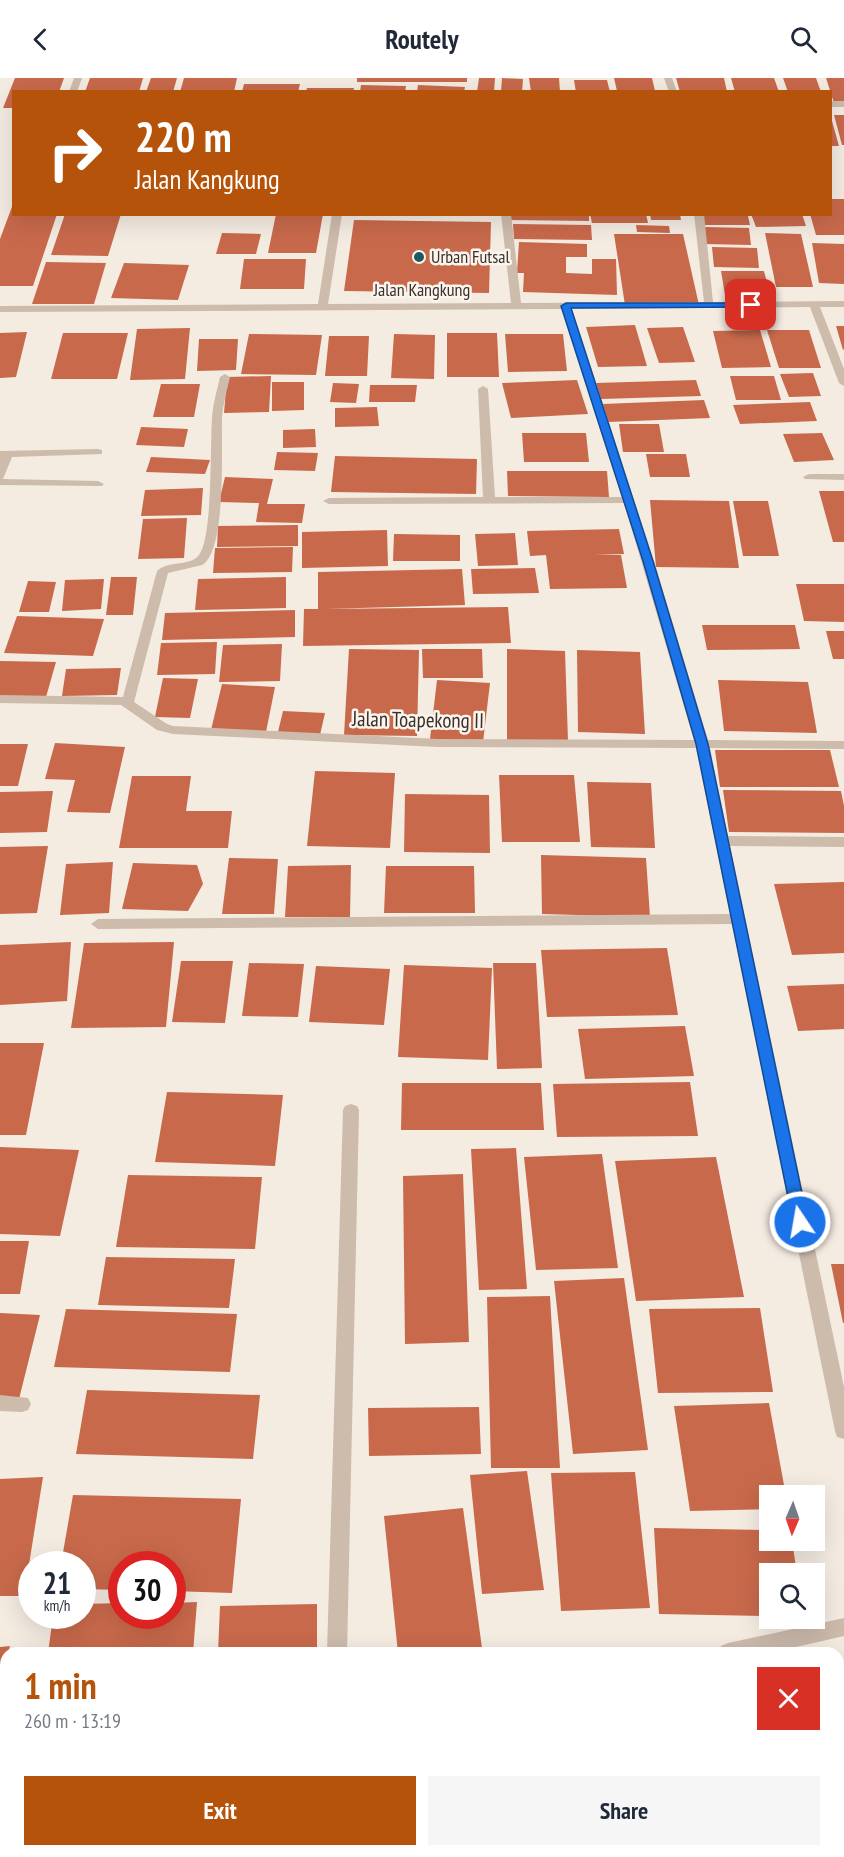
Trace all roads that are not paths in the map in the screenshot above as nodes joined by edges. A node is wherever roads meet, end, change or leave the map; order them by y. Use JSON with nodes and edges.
{"nodes":[{"id":1,"x":337,"y":216,"type":"edge"},
{"id":2,"x":506,"y":216,"type":"edge"},
{"id":3,"x":699,"y":216,"type":"edge"},
{"id":4,"x":844,"y":304,"type":"edge"},
{"id":5,"x":814,"y":305,"type":"junction"},
{"id":6,"x":516,"y":306,"type":"junction"},
{"id":7,"x":566,"y":306,"type":"junction"},
{"id":8,"x":709,"y":306,"type":"junction"},
{"id":9,"x":323,"y":307,"type":"junction"},
{"id":10,"x":0,"y":309,"type":"edge"},
{"id":11,"x":225,"y":377,"type":"dead end"},
{"id":12,"x":844,"y":382,"type":"edge"},
{"id":13,"x":483,"y":389,"type":"dead end"},
{"id":14,"x":98,"y":452,"type":"dead end"},
{"id":15,"x":4,"y":454,"type":"edge"},
{"id":16,"x":0,"y":476,"type":"edge"},
{"id":17,"x":809,"y":477,"type":"dead end"},
{"id":18,"x":844,"y":477,"type":"edge"},
{"id":19,"x":0,"y":482,"type":"edge"},
{"id":20,"x":98,"y":484,"type":"dead end"},
{"id":21,"x":489,"y":500,"type":"junction"},
{"id":22,"x":627,"y":500,"type":"junction"},
{"id":23,"x":329,"y":501,"type":"dead end"},
{"id":24,"x":0,"y":699,"type":"edge"},
{"id":25,"x":128,"y":702,"type":"junction"},
{"id":26,"x":702,"y":744,"type":"junction"},
{"id":27,"x":844,"y":745,"type":"edge"},
{"id":28,"x":722,"y":841,"type":"junction"},
{"id":29,"x":844,"y":842,"type":"edge"},
{"id":30,"x":737,"y":919,"type":"junction"},
{"id":31,"x":99,"y":924,"type":"dead end"},
{"id":32,"x":351,"y":1110,"type":"dead end"},
{"id":33,"x":0,"y":1403,"type":"edge"},
{"id":34,"x":22,"y":1404,"type":"dead end"},
{"id":35,"x":844,"y":1431,"type":"edge"},
{"id":36,"x":844,"y":1627,"type":"edge"},
{"id":37,"x":337,"y":1647,"type":"edge"},
{"id":38,"x":755,"y":1647,"type":"edge"}],
"edges":[{"from":1,"to":9,"type":"street"},
{"from":2,"to":6,"type":"street"},
{"from":3,"to":8,"type":"street"},
{"from":4,"to":5,"type":"street","name":"Jalan Kangkung"},
{"from":5,"to":8,"type":"street","name":"Jalan Kangkung"},
{"from":5,"to":12,"type":"street"},
{"from":6,"to":7,"type":"street","name":"Jalan Kangkung"},
{"from":6,"to":9,"type":"street","name":"Jalan Kangkung"},
{"from":7,"to":8,"type":"street","name":"Jalan Kangkung"},
{"from":7,"to":22,"type":"street"},
{"from":9,"to":10,"type":"street","name":"Jalan Kangkung"},
{"from":11,"to":25,"type":"street"},
{"from":13,"to":21,"type":"street"},
{"from":14,"to":15,"type":"street"},
{"from":15,"to":16,"type":"street"},
{"from":17,"to":18,"type":"street"},
{"from":19,"to":20,"type":"street"},
{"from":21,"to":22,"type":"street"},
{"from":21,"to":23,"type":"street"},
{"from":22,"to":26,"type":"street"},
{"from":24,"to":25,"type":"street"},
{"from":25,"to":26,"type":"street","name":"Jalan Toapekong II"},
{"from":26,"to":27,"type":"street","name":"Jalan Toapekong II"},
{"from":26,"to":28,"type":"street"},
{"from":28,"to":29,"type":"street"},
{"from":28,"to":30,"type":"street"},
{"from":30,"to":31,"type":"street"},
{"from":30,"to":35,"type":"street"},
{"from":32,"to":37,"type":"street"},
{"from":33,"to":34,"type":"street"},
{"from":36,"to":38,"type":"street"}]}
